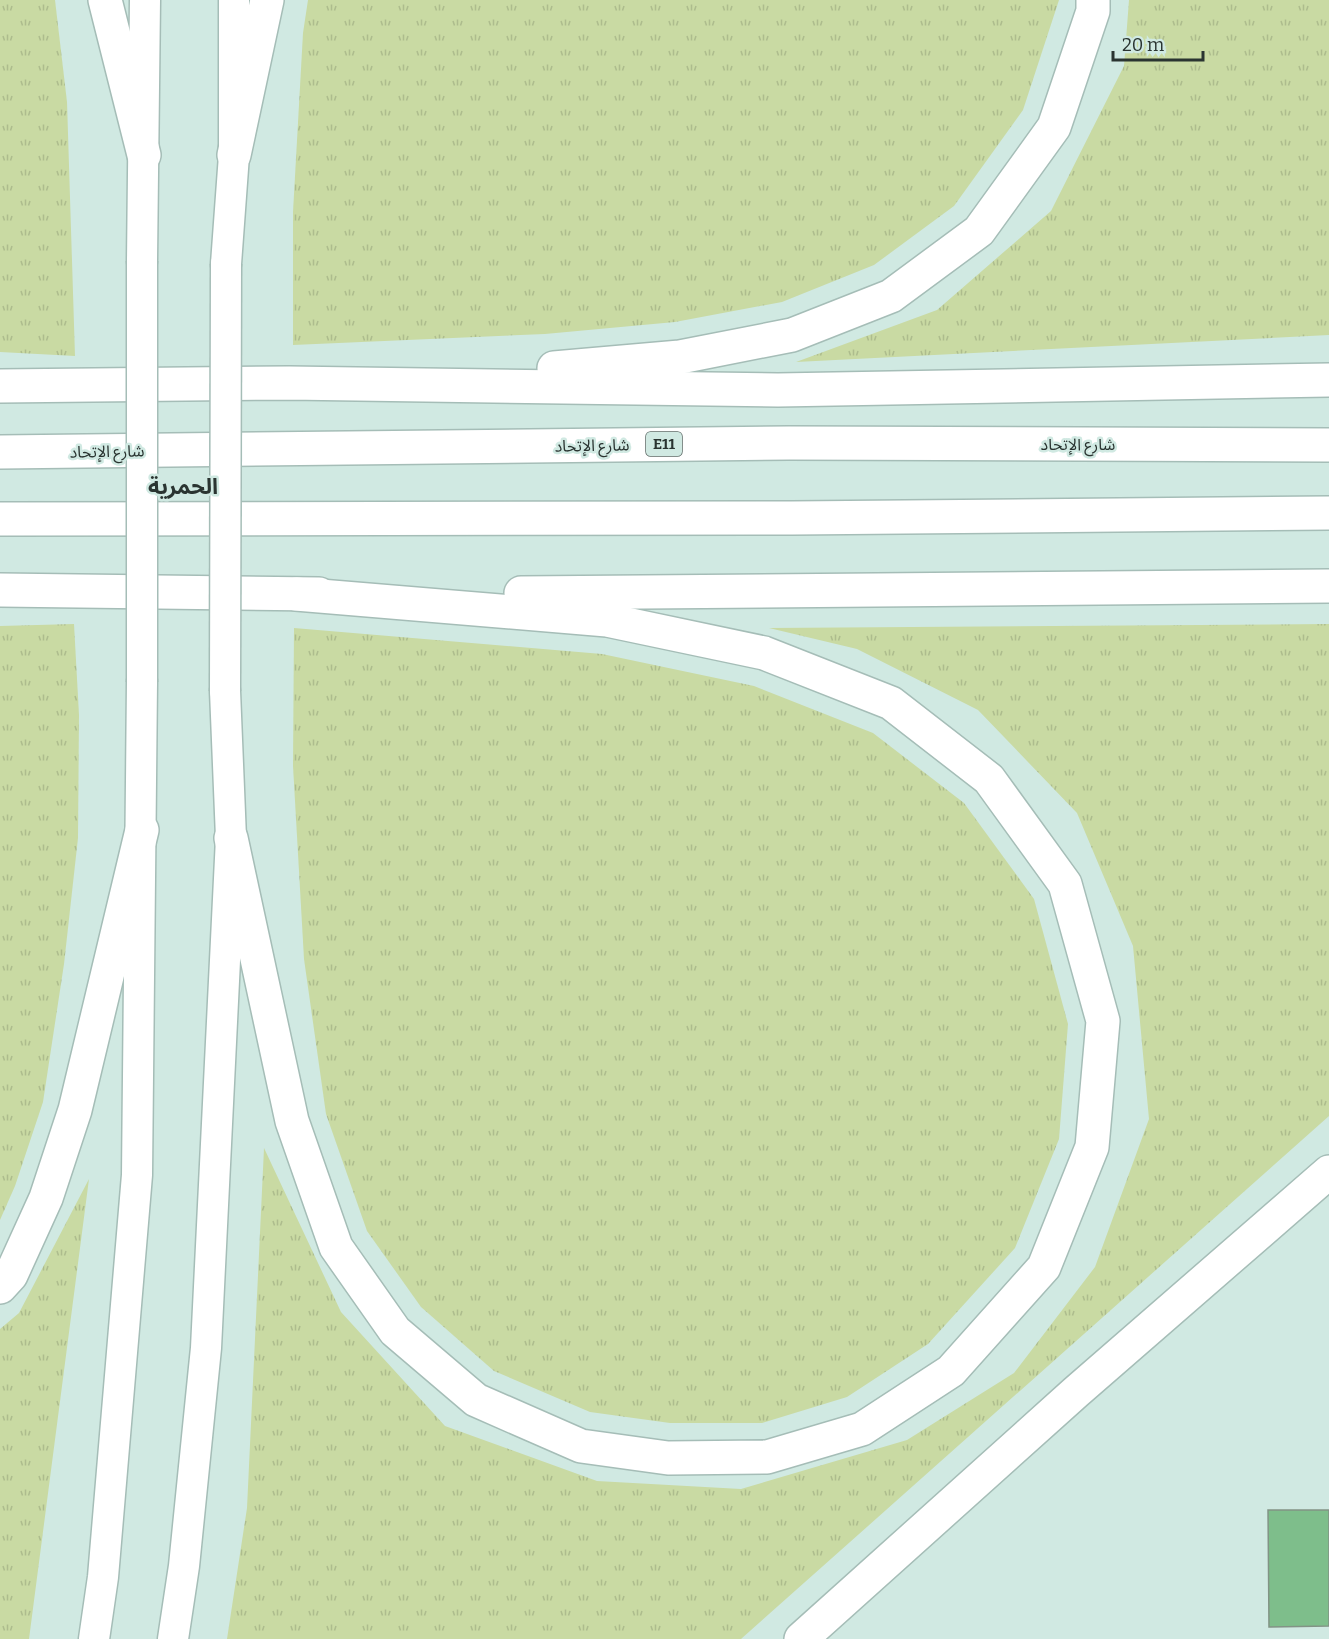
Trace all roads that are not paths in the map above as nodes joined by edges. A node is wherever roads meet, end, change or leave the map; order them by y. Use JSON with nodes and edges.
{"nodes":[{"id":1,"x":105,"y":0,"type":"edge"},
{"id":2,"x":145,"y":0,"type":"edge"},
{"id":3,"x":234,"y":0,"type":"edge"},
{"id":4,"x":267,"y":0,"type":"edge"},
{"id":5,"x":1093,"y":0,"type":"edge"},
{"id":6,"x":144,"y":154,"type":"junction"},
{"id":7,"x":234,"y":154,"type":"junction"},
{"id":8,"x":1329,"y":380,"type":"edge"},
{"id":9,"x":289,"y":383,"type":"junction"},
{"id":10,"x":0,"y":386,"type":"edge"},
{"id":11,"x":1329,"y":445,"type":"edge"},
{"id":12,"x":0,"y":452,"type":"edge"},
{"id":13,"x":1329,"y":513,"type":"edge"},
{"id":14,"x":0,"y":519,"type":"edge"},
{"id":15,"x":1329,"y":586,"type":"edge"},
{"id":16,"x":0,"y":591,"type":"edge"},
{"id":17,"x":296,"y":594,"type":"junction"},
{"id":18,"x":142,"y":830,"type":"junction"},
{"id":19,"x":231,"y":838,"type":"junction"},
{"id":20,"x":1329,"y":1172,"type":"edge"},
{"id":21,"x":0,"y":1287,"type":"edge"},
{"id":22,"x":94,"y":1639,"type":"edge"},
{"id":23,"x":173,"y":1639,"type":"edge"},
{"id":24,"x":801,"y":1639,"type":"edge"}],
"edges":[{"from":1,"to":6,"type":"main road"},
{"from":2,"to":6,"type":"street"},
{"from":3,"to":7,"type":"street"},
{"from":4,"to":7,"type":"main road"},
{"from":5,"to":9,"type":"main road"},
{"from":6,"to":18,"type":"street","bridge":true},
{"from":7,"to":19,"type":"street","bridge":true},
{"from":8,"to":9,"type":"main road"},
{"from":9,"to":10,"type":"main road"},
{"from":11,"to":12,"type":"main road","name":"شارع الإتحاد","number":"E11"},
{"from":13,"to":14,"type":"main road"},
{"from":15,"to":17,"type":"main road"},
{"from":16,"to":17,"type":"main road"},
{"from":17,"to":19,"type":"main road"},
{"from":18,"to":21,"type":"main road"},
{"from":18,"to":22,"type":"street"},
{"from":19,"to":23,"type":"street"},
{"from":20,"to":24,"type":"main road"}]}
